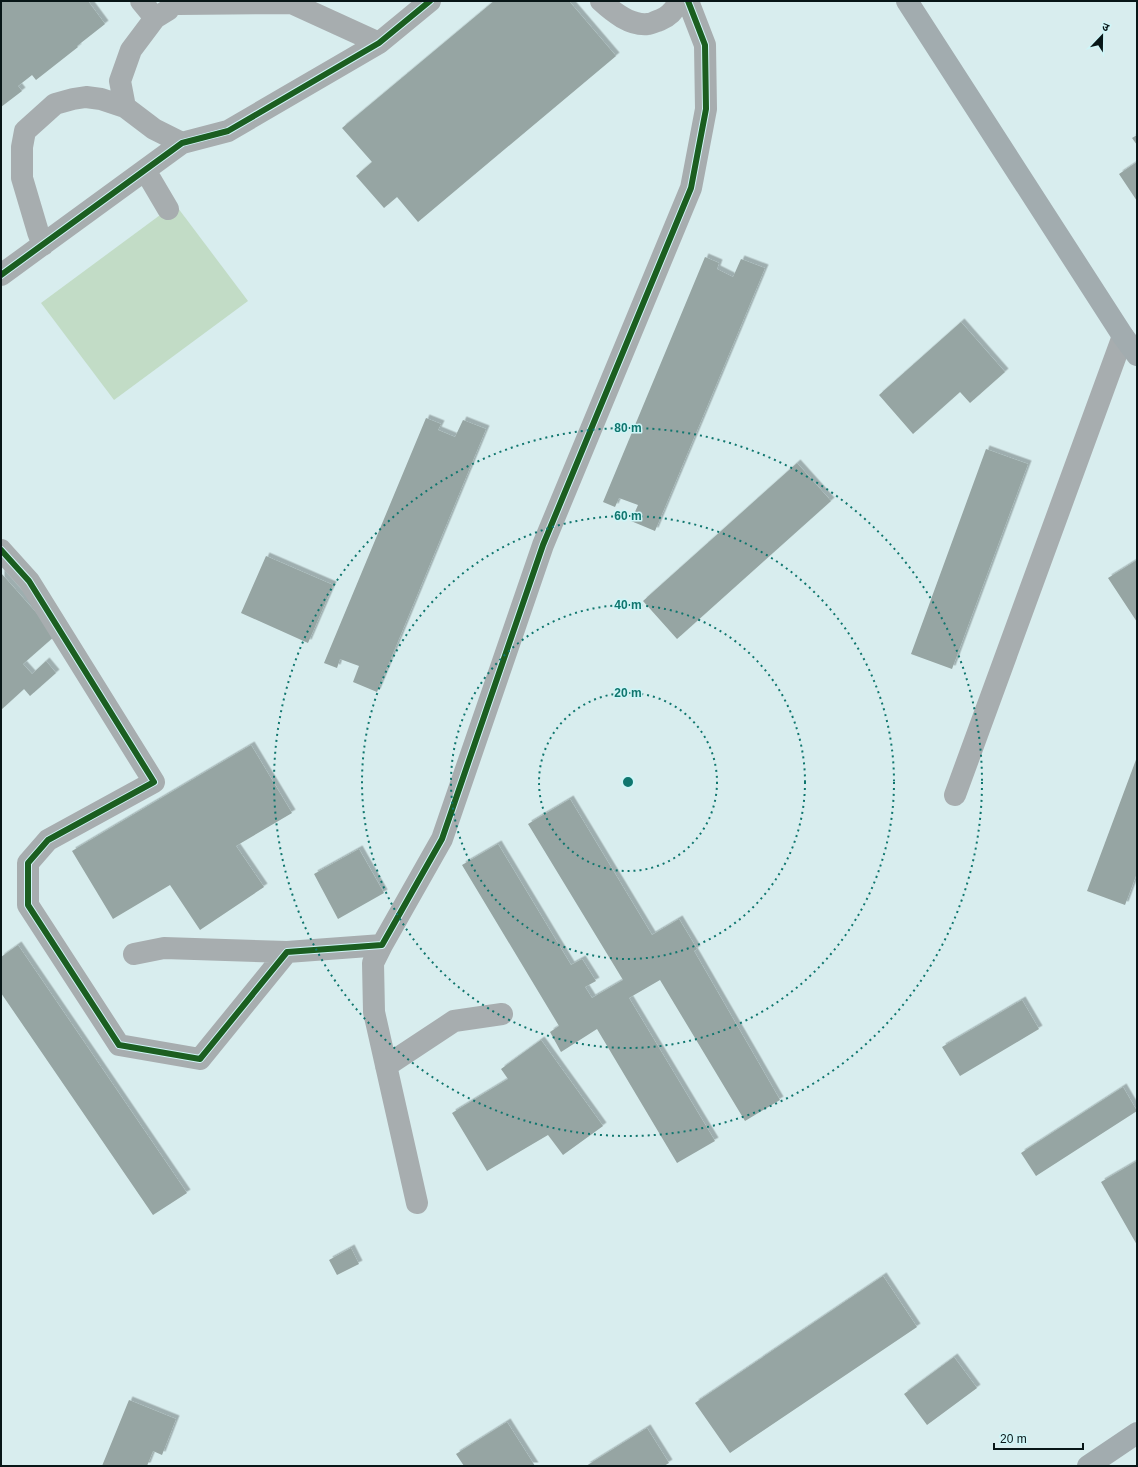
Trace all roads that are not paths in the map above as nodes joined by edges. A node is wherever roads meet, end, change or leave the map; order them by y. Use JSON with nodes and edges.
{"nodes":[{"id":1,"x":141,"y":1,"type":"edge"},
{"id":2,"x":430,"y":1,"type":"edge"},
{"id":3,"x":601,"y":1,"type":"edge"},
{"id":4,"x":679,"y":1,"type":"edge"},
{"id":5,"x":688,"y":1,"type":"edge"},
{"id":6,"x":907,"y":1,"type":"edge"},
{"id":7,"x":180,"y":2,"type":"edge"},
{"id":8,"x":289,"y":2,"type":"edge"},
{"id":9,"x":155,"y":18,"type":"junction"},
{"id":10,"x":379,"y":43,"type":"junction"},
{"id":11,"x":125,"y":107,"type":"junction"},
{"id":12,"x":182,"y":143,"type":"junction"},
{"id":13,"x":146,"y":170,"type":"junction"},
{"id":14,"x":168,"y":210,"type":"dead end"},
{"id":15,"x":43,"y":245,"type":"junction"},
{"id":16,"x":1,"y":275,"type":"edge"},
{"id":17,"x":1124,"y":336,"type":"junction"},
{"id":18,"x":1137,"y":354,"type":"edge"},
{"id":19,"x":1,"y":550,"type":"edge"},
{"id":20,"x":955,"y":795,"type":"dead end"},
{"id":21,"x":382,"y":945,"type":"junction"},
{"id":22,"x":287,"y":952,"type":"junction"},
{"id":23,"x":134,"y":954,"type":"dead end"},
{"id":24,"x":502,"y":1014,"type":"dead end"},
{"id":25,"x":386,"y":1066,"type":"junction"},
{"id":26,"x":417,"y":1203,"type":"dead end"},
{"id":27,"x":1137,"y":1434,"type":"edge"},
{"id":28,"x":1088,"y":1466,"type":"edge"}],
"edges":[{"from":1,"to":9,"type":"street"},
{"from":2,"to":10,"type":"street"},
{"from":3,"to":4,"type":"street"},
{"from":5,"to":21,"type":"street"},
{"from":6,"to":17,"type":"street"},
{"from":7,"to":8,"type":"street"},
{"from":7,"to":9,"type":"street"},
{"from":8,"to":10,"type":"street"},
{"from":9,"to":11,"type":"street"},
{"from":10,"to":12,"type":"street"},
{"from":11,"to":12,"type":"street"},
{"from":11,"to":15,"type":"street"},
{"from":12,"to":13,"type":"street"},
{"from":13,"to":14,"type":"street"},
{"from":13,"to":15,"type":"street"},
{"from":15,"to":16,"type":"street"},
{"from":17,"to":18,"type":"street"},
{"from":17,"to":20,"type":"street"},
{"from":19,"to":22,"type":"street"},
{"from":21,"to":22,"type":"street"},
{"from":21,"to":25,"type":"street"},
{"from":22,"to":23,"type":"street"},
{"from":24,"to":25,"type":"street"},
{"from":25,"to":26,"type":"street"},
{"from":27,"to":28,"type":"street"}]}
